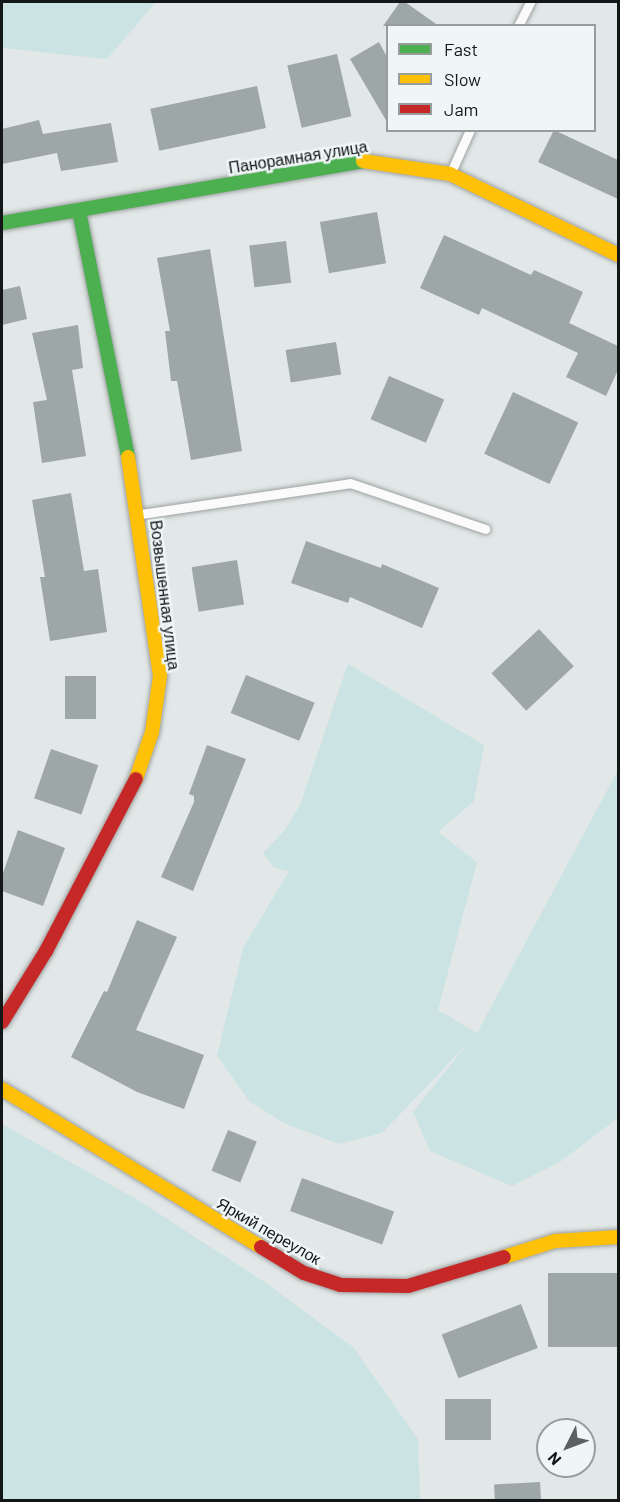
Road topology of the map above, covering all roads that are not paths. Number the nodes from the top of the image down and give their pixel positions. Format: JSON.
{"nodes":[{"id":1,"x":530,"y":2,"type":"edge"},
{"id":2,"x":520,"y":24,"type":"edge"},
{"id":3,"x":469,"y":132,"type":"edge"},
{"id":4,"x":450,"y":174,"type":"junction"},
{"id":5,"x":79,"y":212,"type":"junction"},
{"id":6,"x":2,"y":223,"type":"edge"},
{"id":7,"x":618,"y":255,"type":"edge"},
{"id":8,"x":139,"y":514,"type":"junction"},
{"id":9,"x":485,"y":529,"type":"dead end"},
{"id":10,"x":2,"y":1022,"type":"edge"},
{"id":11,"x":2,"y":1089,"type":"edge"},
{"id":12,"x":618,"y":1238,"type":"edge"}],
"edges":[{"from":1,"to":2,"type":"lane"},
{"from":3,"to":4,"type":"lane"},
{"from":4,"to":5,"type":"street","name":"Панорамная улица"},
{"from":4,"to":7,"type":"street","name":"Панорамная улица"},
{"from":5,"to":6,"type":"street","name":"Панорамная улица"},
{"from":5,"to":8,"type":"street","name":"Возвышенная улица"},
{"from":8,"to":9,"type":"lane"},
{"from":8,"to":10,"type":"street","name":"Возвышенная улица"},
{"from":11,"to":12,"type":"street","name":"Яркий переулок"}]}
